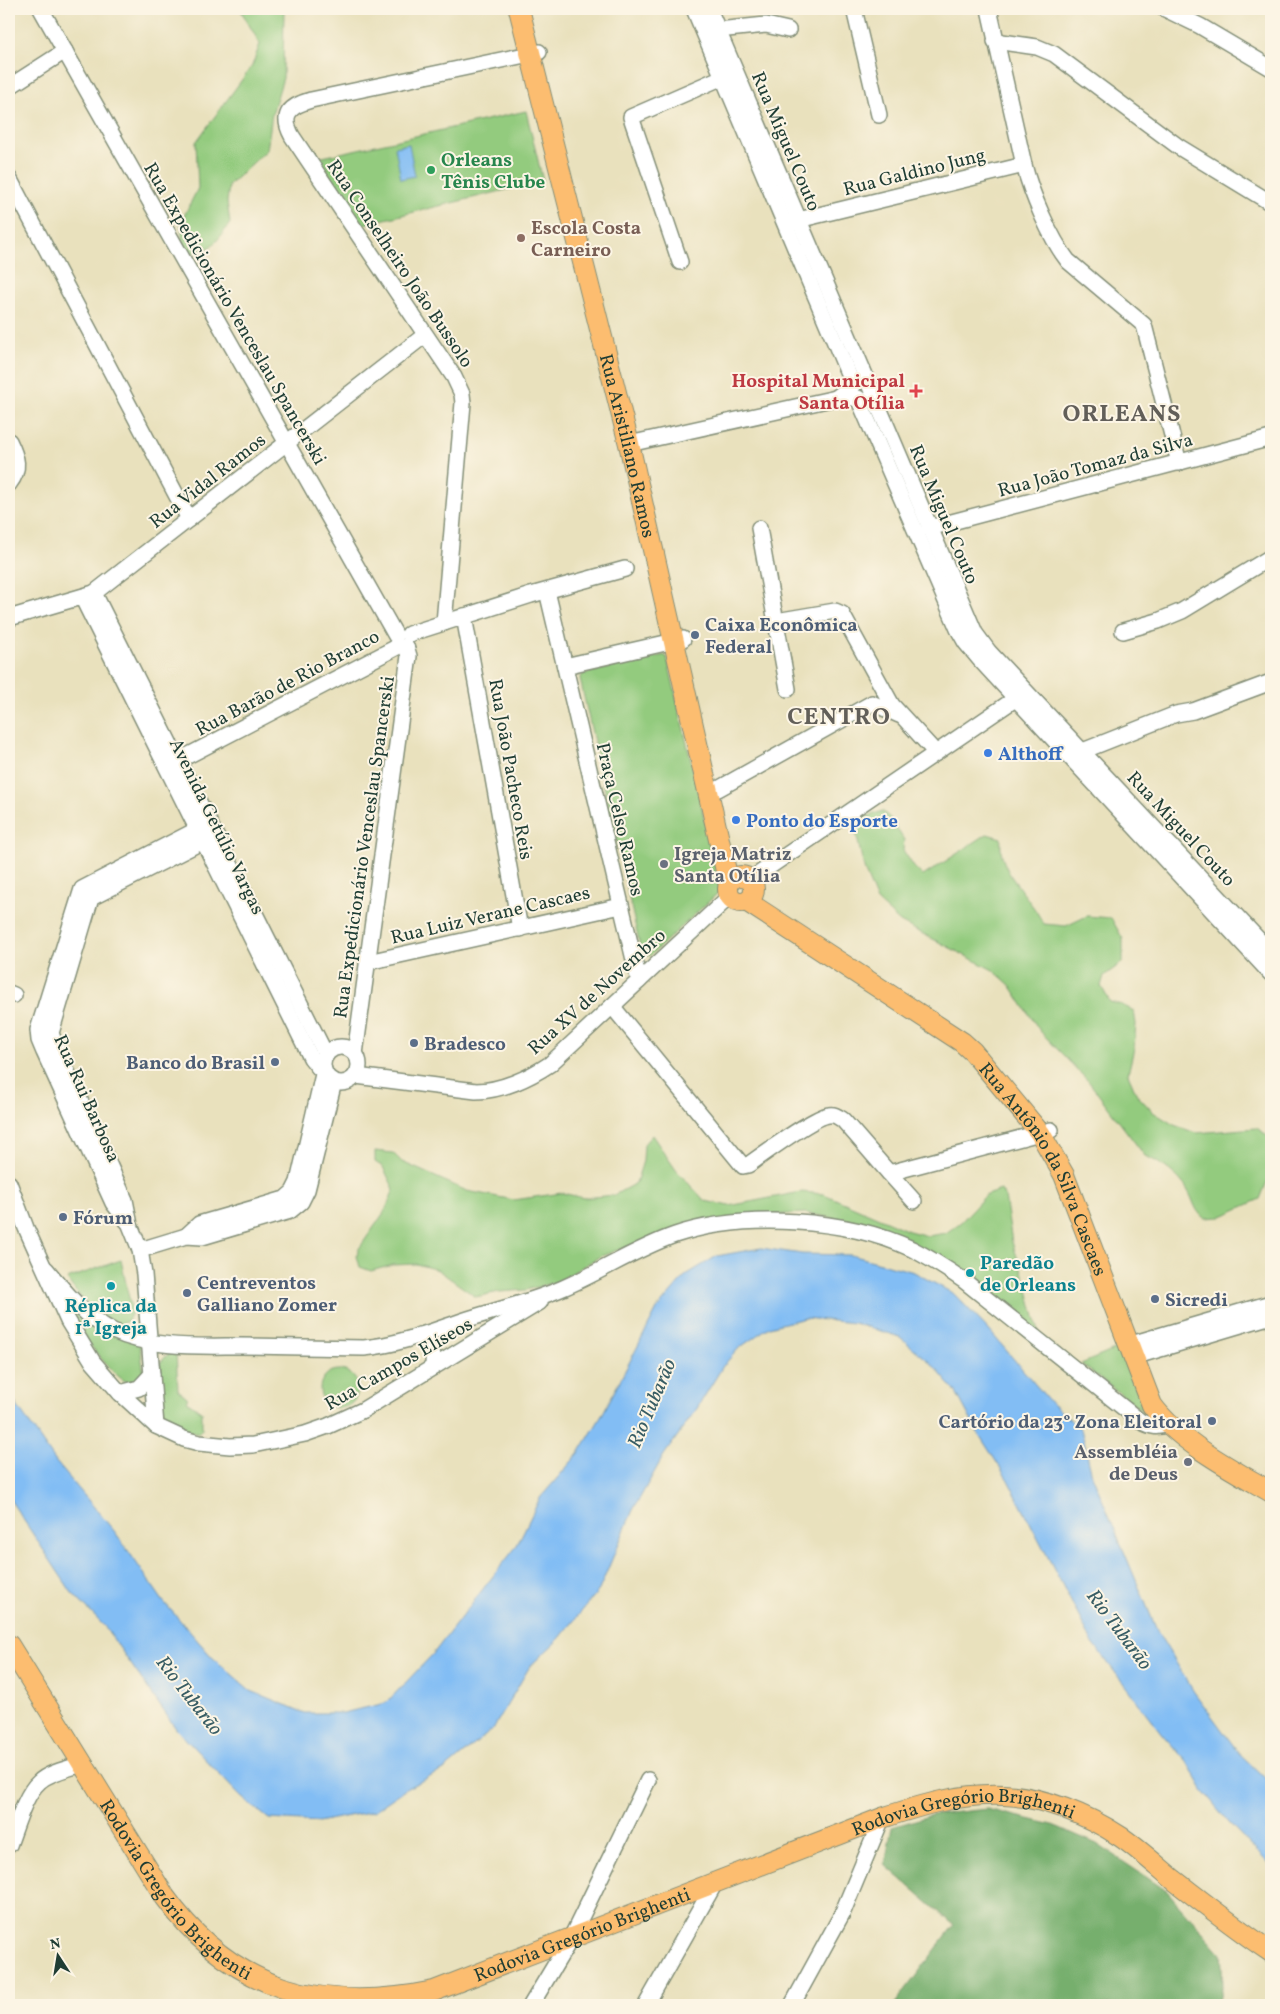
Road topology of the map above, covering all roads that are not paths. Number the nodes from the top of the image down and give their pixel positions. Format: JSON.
{"nodes":[{"id":1,"x":41,"y":9,"type":"edge"},
{"id":2,"x":519,"y":9,"type":"edge"},
{"id":3,"x":529,"y":9,"type":"edge"},
{"id":4,"x":694,"y":9,"type":"edge"},
{"id":5,"x":709,"y":9,"type":"edge"},
{"id":6,"x":854,"y":9,"type":"edge"},
{"id":7,"x":989,"y":9,"type":"edge"},
{"id":8,"x":1165,"y":9,"type":"edge"},
{"id":9,"x":718,"y":30,"type":"junction"},
{"id":10,"x":788,"y":30,"type":"dead end"},
{"id":11,"x":995,"y":41,"type":"junction"},
{"id":12,"x":65,"y":50,"type":"junction"},
{"id":13,"x":535,"y":52,"type":"junction"},
{"id":14,"x":1271,"y":68,"type":"edge"},
{"id":15,"x":729,"y":74,"type":"junction"},
{"id":16,"x":9,"y":87,"type":"edge"},
{"id":17,"x":879,"y":115,"type":"dead end"},
{"id":18,"x":1024,"y":165,"type":"junction"},
{"id":19,"x":9,"y":178,"type":"edge"},
{"id":20,"x":1271,"y":203,"type":"edge"},
{"id":21,"x":792,"y":222,"type":"junction"},
{"id":22,"x":680,"y":262,"type":"dead end"},
{"id":23,"x":831,"y":313,"type":"junction"},
{"id":24,"x":425,"y":335,"type":"junction"},
{"id":25,"x":869,"y":386,"type":"junction"},
{"id":26,"x":856,"y":391,"type":"junction"},
{"id":27,"x":1271,"y":438,"type":"edge"},
{"id":28,"x":9,"y":441,"type":"edge"},
{"id":29,"x":287,"y":443,"type":"junction"},
{"id":30,"x":634,"y":443,"type":"junction"},
{"id":31,"x":1179,"y":463,"type":"junction"},
{"id":32,"x":9,"y":484,"type":"edge"},
{"id":33,"x":189,"y":519,"type":"junction"},
{"id":34,"x":759,"y":528,"type":"dead end"},
{"id":35,"x":929,"y":528,"type":"junction"},
{"id":36,"x":1271,"y":556,"type":"edge"},
{"id":37,"x":625,"y":569,"type":"dead end"},
{"id":38,"x":547,"y":590,"type":"junction"},
{"id":39,"x":88,"y":595,"type":"junction"},
{"id":40,"x":464,"y":616,"type":"junction"},
{"id":41,"x":9,"y":618,"type":"edge"},
{"id":42,"x":776,"y":621,"type":"junction"},
{"id":43,"x":444,"y":623,"type":"junction"},
{"id":44,"x":963,"y":625,"type":"junction"},
{"id":45,"x":1123,"y":631,"type":"dead end"},
{"id":46,"x":679,"y":640,"type":"junction"},
{"id":47,"x":402,"y":641,"type":"junction"},
{"id":48,"x":565,"y":666,"type":"junction"},
{"id":49,"x":1271,"y":673,"type":"edge"},
{"id":50,"x":1271,"y":682,"type":"edge"},
{"id":51,"x":788,"y":689,"type":"dead end"},
{"id":52,"x":1020,"y":694,"type":"junction"},
{"id":53,"x":1176,"y":714,"type":"junction"},
{"id":54,"x":902,"y":717,"type":"junction"},
{"id":55,"x":936,"y":752,"type":"junction"},
{"id":56,"x":1075,"y":754,"type":"junction"},
{"id":57,"x":172,"y":764,"type":"junction"},
{"id":58,"x":718,"y":789,"type":"junction"},
{"id":59,"x":206,"y":832,"type":"junction"},
{"id":60,"x":741,"y":888,"type":"junction"},
{"id":61,"x":621,"y":906,"type":"junction"},
{"id":62,"x":520,"y":929,"type":"junction"},
{"id":63,"x":1271,"y":953,"type":"edge"},
{"id":64,"x":368,"y":962,"type":"junction"},
{"id":65,"x":1271,"y":974,"type":"edge"},
{"id":66,"x":639,"y":981,"type":"junction"},
{"id":67,"x":612,"y":1006,"type":"junction"},
{"id":68,"x":355,"y":1054,"type":"junction"},
{"id":69,"x":328,"y":1069,"type":"junction"},
{"id":70,"x":356,"y":1076,"type":"junction"},
{"id":71,"x":1046,"y":1131,"type":"junction"},
{"id":72,"x":889,"y":1173,"type":"junction"},
{"id":73,"x":9,"y":1183,"type":"edge"},
{"id":74,"x":914,"y":1201,"type":"dead end"},
{"id":75,"x":140,"y":1250,"type":"junction"},
{"id":76,"x":46,"y":1269,"type":"junction"},
{"id":77,"x":562,"y":1289,"type":"junction"},
{"id":78,"x":1271,"y":1303,"type":"edge"},
{"id":79,"x":1271,"y":1316,"type":"edge"},
{"id":80,"x":419,"y":1336,"type":"junction"},
{"id":81,"x":150,"y":1341,"type":"junction"},
{"id":82,"x":1136,"y":1349,"type":"junction"},
{"id":83,"x":433,"y":1366,"type":"junction"},
{"id":84,"x":152,"y":1374,"type":"junction"},
{"id":85,"x":120,"y":1393,"type":"junction"},
{"id":86,"x":1173,"y":1420,"type":"junction"},
{"id":87,"x":156,"y":1426,"type":"junction"},
{"id":88,"x":1267,"y":1482,"type":"edge"},
{"id":89,"x":9,"y":1645,"type":"edge"},
{"id":90,"x":82,"y":1764,"type":"junction"},
{"id":91,"x":648,"y":1780,"type":"dead end"},
{"id":92,"x":882,"y":1818,"type":"junction"},
{"id":93,"x":9,"y":1844,"type":"edge"},
{"id":94,"x":715,"y":1883,"type":"junction"},
{"id":95,"x":570,"y":1940,"type":"junction"},
{"id":96,"x":1271,"y":1952,"type":"edge"},
{"id":97,"x":531,"y":2005,"type":"edge"},
{"id":98,"x":646,"y":2005,"type":"edge"},
{"id":99,"x":792,"y":2005,"type":"edge"}],
"edges":[{"from":1,"to":12,"type":"street","name":"Rua Expedicionário Venceslau Spancerski"},
{"from":2,"to":13,"type":"main road","name":"Rua Aristiliano Ramos"},
{"from":3,"to":13,"type":"main road","name":"Rua Aristiliano Ramos"},
{"from":4,"to":15,"type":"street","name":"Rua Miguel Couto"},
{"from":5,"to":9,"type":"street","name":"Rua Miguel Couto"},
{"from":6,"to":17,"type":"street"},
{"from":7,"to":11,"type":"street"},
{"from":8,"to":14,"type":"street"},
{"from":9,"to":10,"type":"street"},
{"from":9,"to":15,"type":"street","name":"Rua Miguel Couto"},
{"from":11,"to":18,"type":"street"},
{"from":11,"to":20,"type":"street"},
{"from":12,"to":16,"type":"street"},
{"from":12,"to":29,"type":"street","name":"Rua Expedicionário Venceslau Spancerski"},
{"from":13,"to":24,"type":"street","name":"Rua Conselheiro João Bussolo"},
{"from":13,"to":30,"type":"main road","name":"Rua Aristiliano Ramos"},
{"from":15,"to":21,"type":"street","name":"Rua Miguel Couto"},
{"from":15,"to":22,"type":"street"},
{"from":18,"to":21,"type":"street","name":"Rua Galdino Jung"},
{"from":18,"to":31,"type":"street"},
{"from":19,"to":33,"type":"street"},
{"from":21,"to":23,"type":"street","name":"Rua Miguel Couto"},
{"from":23,"to":25,"type":"street","name":"Rua Miguel Couto"},
{"from":23,"to":26,"type":"street","name":"Rua Miguel Couto"},
{"from":24,"to":29,"type":"street","name":"Rua Vidal Ramos"},
{"from":24,"to":43,"type":"street","name":"Rua Conselheiro João Bussolo"},
{"from":25,"to":26,"type":"street"},
{"from":25,"to":35,"type":"street","name":"Rua Miguel Couto"},
{"from":26,"to":30,"type":"street"},
{"from":26,"to":44,"type":"street","name":"Rua Miguel Couto"},
{"from":27,"to":31,"type":"street","name":"Rua João Tomaz da Silva"},
{"from":28,"to":32,"type":"street"},
{"from":29,"to":33,"type":"street","name":"Rua Vidal Ramos"},
{"from":29,"to":47,"type":"street","name":"Rua Expedicionário Venceslau Spancerski"},
{"from":30,"to":46,"type":"main road","name":"Rua Aristiliano Ramos"},
{"from":31,"to":35,"type":"street","name":"Rua João Tomaz da Silva"},
{"from":33,"to":39,"type":"street","name":"Rua Vidal Ramos"},
{"from":34,"to":42,"type":"street"},
{"from":35,"to":44,"type":"street","name":"Rua Miguel Couto"},
{"from":36,"to":45,"type":"street"},
{"from":37,"to":38,"type":"street","name":"Rua Barão de Rio Branco"},
{"from":38,"to":40,"type":"street","name":"Rua Barão de Rio Branco"},
{"from":38,"to":48,"type":"street","name":"Praça Celso Ramos"},
{"from":39,"to":41,"type":"street"},
{"from":39,"to":57,"type":"street","name":"Avenida Getúlio Vargas"},
{"from":40,"to":43,"type":"street","name":"Rua Barão de Rio Branco"},
{"from":40,"to":62,"type":"street","name":"Rua João Pacheco Reis"},
{"from":42,"to":51,"type":"street"},
{"from":42,"to":54,"type":"street"},
{"from":43,"to":47,"type":"street","name":"Rua Barão de Rio Branco"},
{"from":44,"to":52,"type":"street","name":"Rua Miguel Couto"},
{"from":46,"to":48,"type":"street"},
{"from":46,"to":58,"type":"main road","name":"Rua Aristiliano Ramos"},
{"from":46,"to":60,"type":"main road","name":"Rua Aristiliano Ramos"},
{"from":47,"to":57,"type":"street","name":"Rua Barão de Rio Branco"},
{"from":47,"to":64,"type":"street","name":"Rua Expedicionário Venceslau Spancerski"},
{"from":48,"to":61,"type":"street","name":"Praça Celso Ramos"},
{"from":49,"to":53,"type":"street"},
{"from":50,"to":53,"type":"street"},
{"from":52,"to":55,"type":"street","name":"Rua XV de Novembro"},
{"from":52,"to":56,"type":"street","name":"Rua Miguel Couto"},
{"from":53,"to":56,"type":"street"},
{"from":54,"to":55,"type":"street"},
{"from":54,"to":58,"type":"street"},
{"from":55,"to":60,"type":"street","name":"Rua XV de Novembro"},
{"from":56,"to":63,"type":"street","name":"Rua Miguel Couto"},
{"from":56,"to":65,"type":"street","name":"Rua Miguel Couto"},
{"from":57,"to":59,"type":"street","name":"Avenida Getúlio Vargas"},
{"from":58,"to":60,"type":"main road","name":"Rua Aristiliano Ramos"},
{"from":59,"to":69,"type":"street","name":"Avenida Getúlio Vargas"},
{"from":59,"to":75,"type":"street","name":"Rua Rui Barbosa"},
{"from":60,"to":66,"type":"street","name":"Rua XV de Novembro"},
{"from":60,"to":71,"type":"main road","name":"Rua Antônio da Silva Cascaes"},
{"from":61,"to":62,"type":"street","name":"Rua Luiz Verane Cascaes"},
{"from":61,"to":66,"type":"street","name":"Praça Celso Ramos"},
{"from":62,"to":64,"type":"street","name":"Rua Luiz Verane Cascaes"},
{"from":64,"to":68,"type":"street","name":"Rua Expedicionário Venceslau Spancerski"},
{"from":66,"to":67,"type":"street","name":"Rua XV de Novembro"},
{"from":67,"to":70,"type":"street","name":"Rua XV de Novembro"},
{"from":67,"to":72,"type":"street"},
{"from":68,"to":69,"type":"street"},
{"from":68,"to":70,"type":"street"},
{"from":69,"to":70,"type":"street"},
{"from":69,"to":75,"type":"street"},
{"from":71,"to":72,"type":"street"},
{"from":71,"to":82,"type":"main road","name":"Rua Antônio da Silva Cascaes"},
{"from":72,"to":74,"type":"street"},
{"from":73,"to":76,"type":"street"},
{"from":75,"to":81,"type":"street","name":"Rua Rui Barbosa"},
{"from":76,"to":81,"type":"street"},
{"from":76,"to":85,"type":"street"},
{"from":77,"to":80,"type":"street"},
{"from":77,"to":83,"type":"street","name":"Rua Campos Elíseos"},
{"from":77,"to":86,"type":"street"},
{"from":78,"to":82,"type":"street"},
{"from":79,"to":82,"type":"street"},
{"from":80,"to":81,"type":"street"},
{"from":80,"to":83,"type":"street"},
{"from":81,"to":84,"type":"street","name":"Rua Rui Barbosa"},
{"from":82,"to":86,"type":"main road","name":"Rua Antônio da Silva Cascaes"},
{"from":83,"to":87,"type":"street","name":"Rua Campos Elíseos"},
{"from":84,"to":85,"type":"street"},
{"from":84,"to":87,"type":"street","name":"Rua Rui Barbosa"},
{"from":85,"to":87,"type":"street"},
{"from":86,"to":88,"type":"main road","name":"Rua Antônio da Silva Cascaes"},
{"from":89,"to":90,"type":"main road","name":"Rodovia Gregório Brighenti"},
{"from":90,"to":93,"type":"street"},
{"from":90,"to":95,"type":"main road","name":"Rodovia Gregório Brighenti"},
{"from":91,"to":95,"type":"street"},
{"from":92,"to":94,"type":"main road","name":"Rodovia Gregório Brighenti"},
{"from":92,"to":96,"type":"main road","name":"Rodovia Gregório Brighenti"},
{"from":92,"to":99,"type":"street"},
{"from":94,"to":95,"type":"main road","name":"Rodovia Gregório Brighenti"},
{"from":94,"to":98,"type":"street"},
{"from":95,"to":97,"type":"street"}]}
